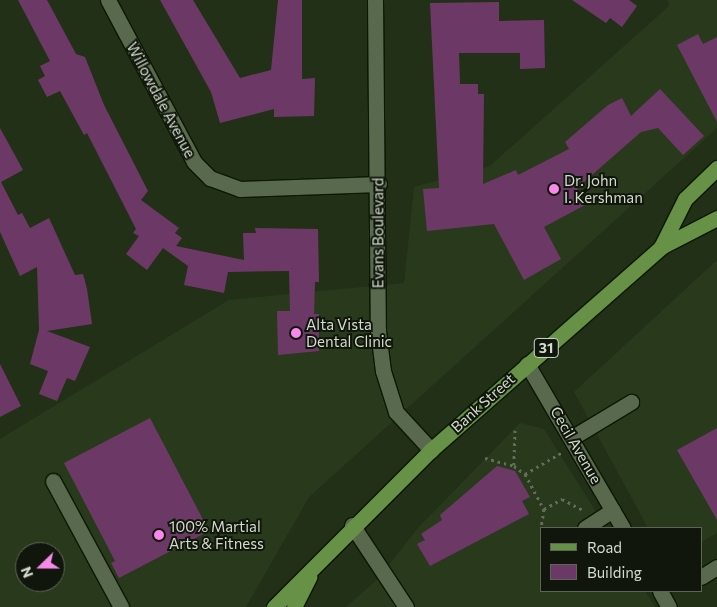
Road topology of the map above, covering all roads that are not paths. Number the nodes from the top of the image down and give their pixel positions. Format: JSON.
{"nodes":[{"id":1,"x":108,"y":0,"type":"edge"},
{"id":2,"x":375,"y":0,"type":"edge"},
{"id":3,"x":717,"y":168,"type":"edge"},
{"id":4,"x":379,"y":184,"type":"junction"},
{"id":5,"x":717,"y":218,"type":"edge"},
{"id":6,"x":661,"y":246,"type":"junction"},
{"id":7,"x":527,"y":364,"type":"junction"},
{"id":8,"x":631,"y":402,"type":"dead end"},
{"id":9,"x":573,"y":437,"type":"junction"},
{"id":10,"x":431,"y":450,"type":"junction"},
{"id":11,"x":53,"y":481,"type":"dead end"},
{"id":12,"x":613,"y":510,"type":"junction"},
{"id":13,"x":352,"y":524,"type":"junction"},
{"id":14,"x":587,"y":527,"type":"edge"},
{"id":15,"x":622,"y":527,"type":"edge"},
{"id":16,"x":313,"y":567,"type":"junction"},
{"id":17,"x":717,"y":567,"type":"edge"},
{"id":18,"x":702,"y":575,"type":"edge"},
{"id":19,"x":121,"y":607,"type":"edge"},
{"id":20,"x":274,"y":607,"type":"edge"},
{"id":21,"x":294,"y":607,"type":"edge"},
{"id":22,"x":406,"y":607,"type":"edge"}],
"edges":[{"from":1,"to":4,"type":"street","name":"Willowdale Avenue"},
{"from":2,"to":4,"type":"street","name":"Evans Boulevard"},
{"from":3,"to":6,"type":"main road","name":"Bank Street","number":"31"},
{"from":4,"to":10,"type":"street","name":"Evans Boulevard"},
{"from":5,"to":6,"type":"main road","name":"Bank Street","number":"31"},
{"from":6,"to":7,"type":"main road","name":"Bank Street","number":"31"},
{"from":7,"to":9,"type":"street","name":"Cecil Avenue"},
{"from":7,"to":10,"type":"main road","name":"Bank Street","number":"31"},
{"from":8,"to":9,"type":"street"},
{"from":9,"to":12,"type":"street","name":"Cecil Avenue"},
{"from":10,"to":13,"type":"main road","name":"Bank Street","number":"31"},
{"from":11,"to":19,"type":"street"},
{"from":12,"to":14,"type":"street"},
{"from":12,"to":15,"type":"street","name":"Cecil Avenue"},
{"from":13,"to":16,"type":"main road","name":"Bank Street","number":"31"},
{"from":13,"to":22,"type":"street"},
{"from":16,"to":20,"type":"main road","name":"Bank Street","number":"31"},
{"from":16,"to":21,"type":"main road","name":"Bank Street","number":"31"},
{"from":17,"to":18,"type":"street"}]}
